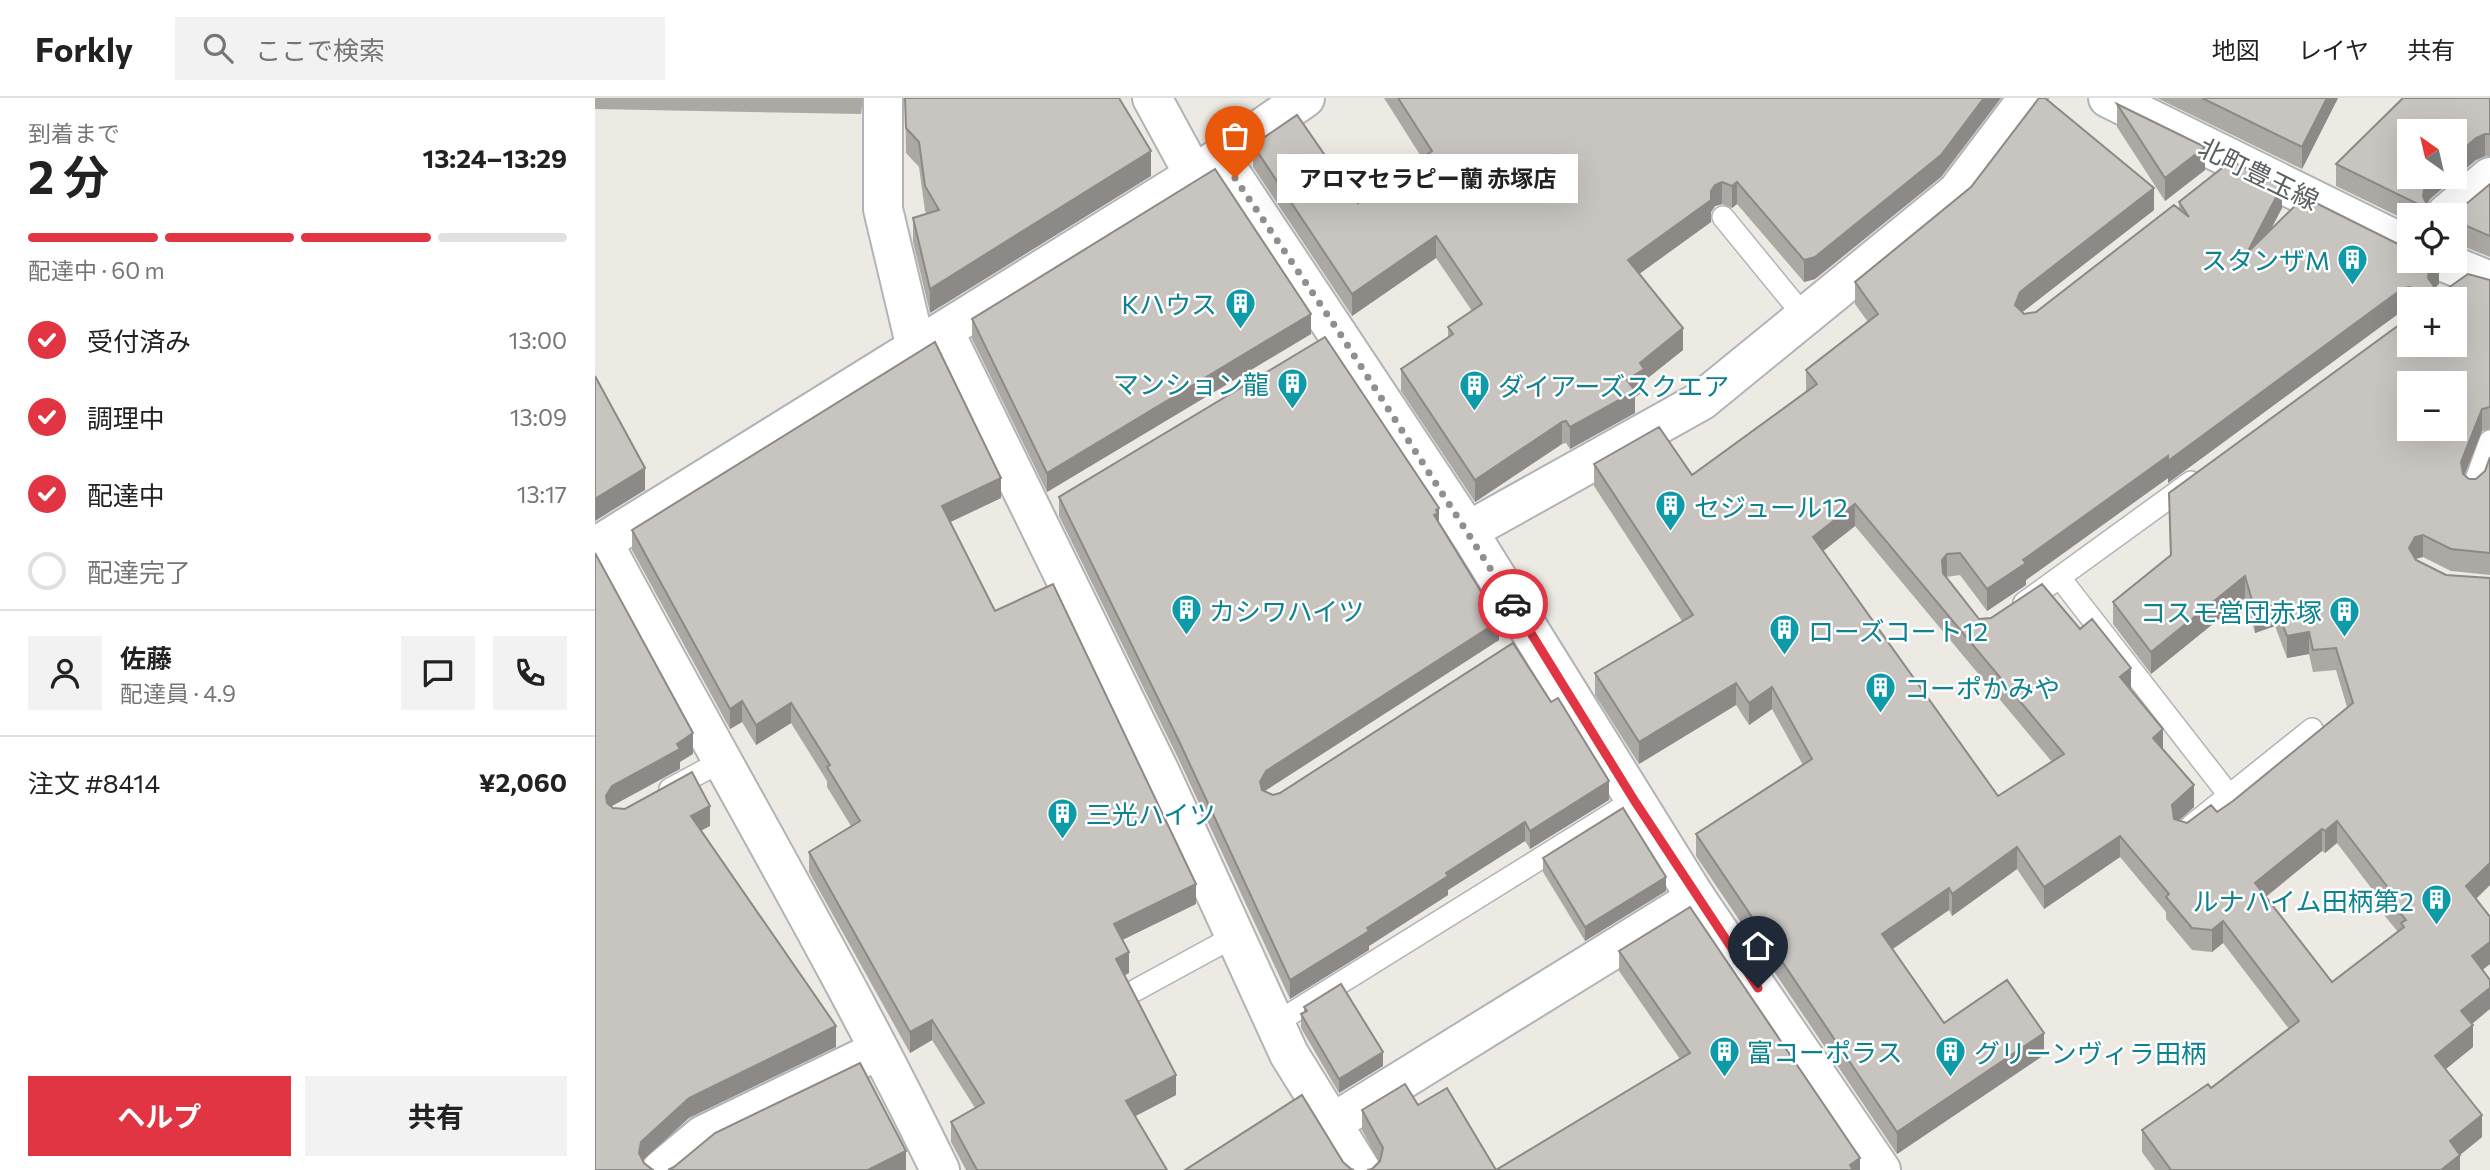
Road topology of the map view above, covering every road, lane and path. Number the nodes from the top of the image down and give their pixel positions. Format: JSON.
{"nodes":[{"id":1,"x":883,"y":98,"type":"edge"},
{"id":2,"x":1152,"y":98,"type":"edge"},
{"id":3,"x":1305,"y":98,"type":"edge"},
{"id":4,"x":2028,"y":98,"type":"edge"},
{"id":5,"x":2108,"y":98,"type":"edge"},
{"id":6,"x":1207,"y":166,"type":"junction"},
{"id":7,"x":2490,"y":177,"type":"edge"},
{"id":8,"x":2459,"y":203,"type":"edge"},
{"id":9,"x":1723,"y":217,"type":"edge"},
{"id":10,"x":2397,"y":244,"type":"edge"},
{"id":11,"x":1804,"y":316,"type":"junction"},
{"id":12,"x":930,"y":339,"type":"junction"},
{"id":13,"x":2490,"y":441,"type":"edge"},
{"id":14,"x":2206,"y":471,"type":"edge"},
{"id":15,"x":2473,"y":488,"type":"edge"},
{"id":16,"x":1468,"y":531,"type":"junction"},
{"id":17,"x":599,"y":544,"type":"edge"},
{"id":18,"x":2060,"y":578,"type":"junction"},
{"id":19,"x":2005,"y":615,"type":"edge"},
{"id":20,"x":2312,"y":729,"type":"dead end"},
{"id":21,"x":720,"y":762,"type":"junction"},
{"id":22,"x":2229,"y":795,"type":"junction"},
{"id":23,"x":653,"y":799,"type":"edge"},
{"id":24,"x":1634,"y":800,"type":"junction"},
{"id":25,"x":2184,"y":832,"type":"edge"},
{"id":26,"x":1696,"y":898,"type":"junction"},
{"id":27,"x":1235,"y":936,"type":"junction"},
{"id":28,"x":1136,"y":990,"type":"dead end"},
{"id":29,"x":1276,"y":1023,"type":"junction"},
{"id":30,"x":879,"y":1050,"type":"junction"},
{"id":31,"x":1331,"y":1124,"type":"junction"},
{"id":32,"x":661,"y":1170,"type":"edge"},
{"id":33,"x":940,"y":1170,"type":"edge"},
{"id":34,"x":1361,"y":1170,"type":"edge"},
{"id":35,"x":1879,"y":1170,"type":"edge"}],
"edges":[{"from":1,"to":12,"type":"street"},
{"from":2,"to":6,"type":"street"},
{"from":3,"to":6,"type":"street"},
{"from":4,"to":11,"type":"street"},
{"from":5,"to":10,"type":"street","name":"北町豊玉線"},
{"from":6,"to":12,"type":"street"},
{"from":6,"to":16,"type":"street"},
{"from":7,"to":8,"type":"street"},
{"from":9,"to":11,"type":"lane"},
{"from":11,"to":16,"type":"street"},
{"from":12,"to":17,"type":"street"},
{"from":12,"to":27,"type":"street"},
{"from":13,"to":15,"type":"lane"},
{"from":14,"to":18,"type":"lane"},
{"from":16,"to":24,"type":"street"},
{"from":17,"to":21,"type":"street"},
{"from":18,"to":19,"type":"lane"},
{"from":18,"to":22,"type":"lane"},
{"from":20,"to":22,"type":"lane"},
{"from":21,"to":23,"type":"lane"},
{"from":21,"to":30,"type":"street"},
{"from":22,"to":25,"type":"lane"},
{"from":24,"to":26,"type":"street"},
{"from":24,"to":29,"type":"lane"},
{"from":26,"to":31,"type":"street"},
{"from":26,"to":35,"type":"street"},
{"from":27,"to":28,"type":"lane"},
{"from":27,"to":29,"type":"street"},
{"from":29,"to":31,"type":"street"},
{"from":30,"to":32,"type":"street"},
{"from":30,"to":33,"type":"street"},
{"from":31,"to":34,"type":"street"}]}
